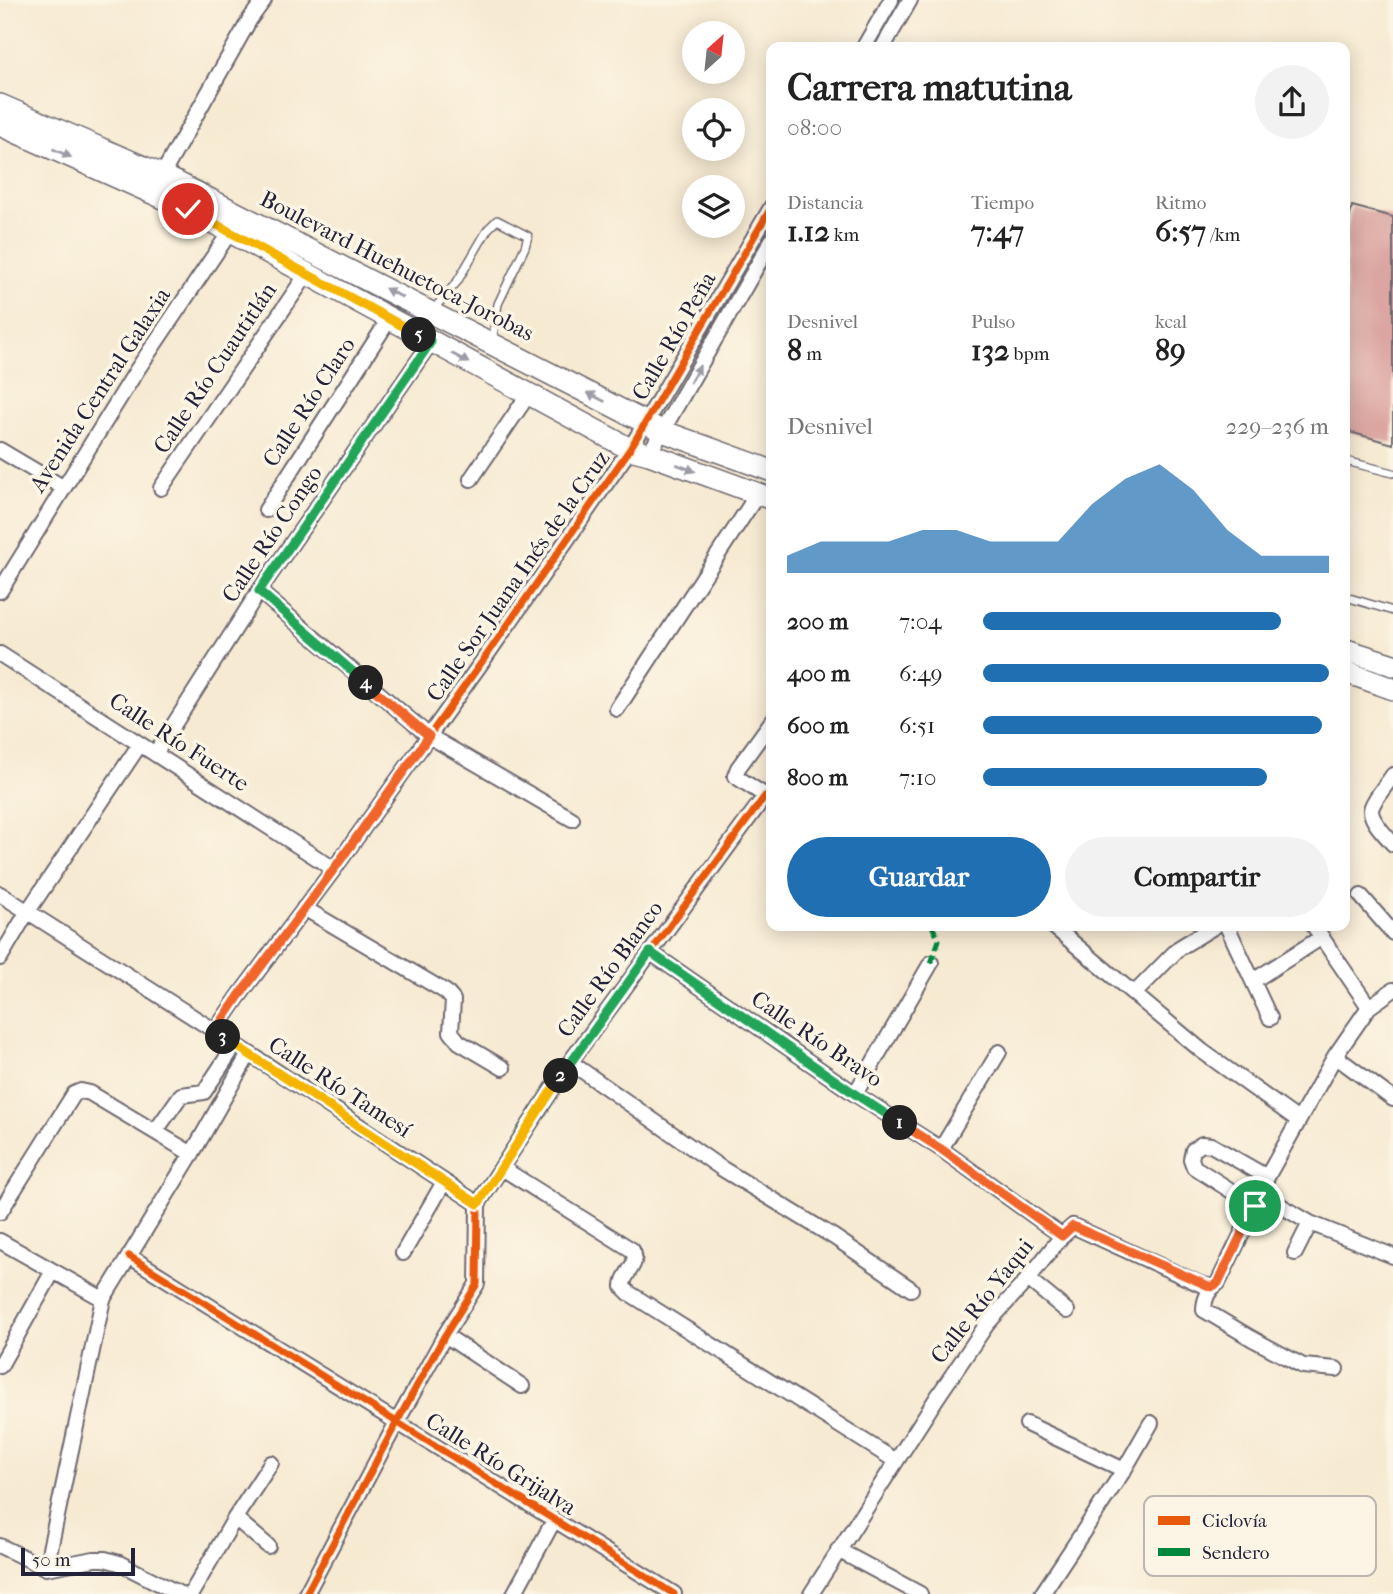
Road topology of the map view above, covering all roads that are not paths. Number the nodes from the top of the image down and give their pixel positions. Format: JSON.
{"nodes":[{"id":1,"x":264,"y":0,"type":"edge"},
{"id":2,"x":891,"y":0,"type":"edge"},
{"id":3,"x":910,"y":0,"type":"edge"},
{"id":4,"x":866,"y":42,"type":"edge"},
{"id":5,"x":886,"y":42,"type":"edge"},
{"id":6,"x":0,"y":105,"type":"edge"},
{"id":7,"x":0,"y":125,"type":"edge"},
{"id":8,"x":162,"y":175,"type":"junction"},
{"id":9,"x":766,"y":217,"type":"edge"},
{"id":10,"x":235,"y":224,"type":"junction"},
{"id":11,"x":766,"y":250,"type":"edge"},
{"id":12,"x":307,"y":274,"type":"junction"},
{"id":13,"x":431,"y":312,"type":"junction"},
{"id":14,"x":390,"y":318,"type":"junction"},
{"id":15,"x":431,"y":342,"type":"junction"},
{"id":16,"x":492,"y":343,"type":"junction"},
{"id":17,"x":528,"y":395,"type":"junction"},
{"id":18,"x":654,"y":427,"type":"junction"},
{"id":19,"x":0,"y":450,"type":"edge"},
{"id":20,"x":639,"y":452,"type":"junction"},
{"id":21,"x":1350,"y":462,"type":"edge"},
{"id":22,"x":766,"y":469,"type":"edge"},
{"id":23,"x":1393,"y":473,"type":"edge"},
{"id":24,"x":471,"y":479,"type":"dead end"},
{"id":25,"x":64,"y":488,"type":"junction"},
{"id":26,"x":161,"y":488,"type":"dead end"},
{"id":27,"x":764,"y":497,"type":"edge"},
{"id":28,"x":266,"y":510,"type":"dead end"},
{"id":29,"x":0,"y":561,"type":"edge"},
{"id":30,"x":14,"y":570,"type":"junction"},
{"id":31,"x":0,"y":591,"type":"edge"},
{"id":32,"x":259,"y":591,"type":"junction"},
{"id":33,"x":1350,"y":598,"type":"edge"},
{"id":34,"x":1393,"y":611,"type":"edge"},
{"id":35,"x":1350,"y":651,"type":"edge"},
{"id":36,"x":0,"y":654,"type":"edge"},
{"id":37,"x":1393,"y":665,"type":"edge"},
{"id":38,"x":1350,"y":673,"type":"edge"},
{"id":39,"x":1393,"y":689,"type":"edge"},
{"id":40,"x":617,"y":709,"type":"dead end"},
{"id":41,"x":766,"y":729,"type":"edge"},
{"id":42,"x":429,"y":736,"type":"junction"},
{"id":43,"x":140,"y":744,"type":"junction"},
{"id":44,"x":155,"y":754,"type":"junction"},
{"id":45,"x":1393,"y":775,"type":"edge"},
{"id":46,"x":766,"y":794,"type":"edge"},
{"id":47,"x":766,"y":800,"type":"edge"},
{"id":48,"x":572,"y":819,"type":"dead end"},
{"id":49,"x":1393,"y":844,"type":"edge"},
{"id":50,"x":334,"y":869,"type":"junction"},
{"id":51,"x":0,"y":894,"type":"edge"},
{"id":52,"x":1361,"y":895,"type":"dead end"},
{"id":53,"x":304,"y":908,"type":"junction"},
{"id":54,"x":28,"y":911,"type":"junction"},
{"id":55,"x":1059,"y":931,"type":"edge"},
{"id":56,"x":1206,"y":931,"type":"edge"},
{"id":57,"x":1229,"y":931,"type":"edge"},
{"id":58,"x":1318,"y":931,"type":"edge"},
{"id":59,"x":1393,"y":933,"type":"edge"},
{"id":60,"x":650,"y":952,"type":"junction"},
{"id":61,"x":0,"y":958,"type":"edge"},
{"id":62,"x":931,"y":963,"type":"dead end"},
{"id":63,"x":1253,"y":981,"type":"junction"},
{"id":64,"x":1393,"y":990,"type":"edge"},
{"id":65,"x":1134,"y":994,"type":"junction"},
{"id":66,"x":1369,"y":1007,"type":"junction"},
{"id":67,"x":1270,"y":1018,"type":"dead end"},
{"id":68,"x":215,"y":1031,"type":"junction"},
{"id":69,"x":235,"y":1045,"type":"junction"},
{"id":70,"x":999,"y":1052,"type":"dead end"},
{"id":71,"x":249,"y":1054,"type":"junction"},
{"id":72,"x":1335,"y":1056,"type":"junction"},
{"id":73,"x":570,"y":1062,"type":"junction"},
{"id":74,"x":503,"y":1068,"type":"dead end"},
{"id":75,"x":855,"y":1094,"type":"junction"},
{"id":76,"x":1393,"y":1099,"type":"edge"},
{"id":77,"x":1298,"y":1120,"type":"junction"},
{"id":78,"x":155,"y":1132,"type":"junction"},
{"id":79,"x":941,"y":1149,"type":"junction"},
{"id":80,"x":192,"y":1154,"type":"junction"},
{"id":81,"x":502,"y":1168,"type":"junction"},
{"id":82,"x":1267,"y":1177,"type":"junction"},
{"id":83,"x":444,"y":1182,"type":"junction"},
{"id":84,"x":1258,"y":1200,"type":"junction"},
{"id":85,"x":478,"y":1204,"type":"junction"},
{"id":86,"x":0,"y":1212,"type":"edge"},
{"id":87,"x":1310,"y":1223,"type":"junction"},
{"id":88,"x":1062,"y":1236,"type":"junction"},
{"id":89,"x":0,"y":1241,"type":"edge"},
{"id":90,"x":403,"y":1253,"type":"dead end"},
{"id":91,"x":1295,"y":1253,"type":"dead end"},
{"id":92,"x":129,"y":1256,"type":"junction"},
{"id":93,"x":1393,"y":1256,"type":"edge"},
{"id":94,"x":52,"y":1271,"type":"junction"},
{"id":95,"x":1028,"y":1279,"type":"junction"},
{"id":96,"x":1211,"y":1287,"type":"junction"},
{"id":97,"x":911,"y":1289,"type":"dead end"},
{"id":98,"x":103,"y":1300,"type":"junction"},
{"id":99,"x":1067,"y":1311,"type":"dead end"},
{"id":100,"x":445,"y":1335,"type":"junction"},
{"id":101,"x":0,"y":1366,"type":"edge"},
{"id":102,"x":1336,"y":1369,"type":"dead end"},
{"id":103,"x":523,"y":1386,"type":"dead end"},
{"id":104,"x":397,"y":1422,"type":"junction"},
{"id":105,"x":1151,"y":1423,"type":"dead end"},
{"id":106,"x":1027,"y":1424,"type":"dead end"},
{"id":107,"x":896,"y":1461,"type":"junction"},
{"id":108,"x":271,"y":1463,"type":"dead end"},
{"id":109,"x":1124,"y":1470,"type":"junction"},
{"id":110,"x":234,"y":1518,"type":"junction"},
{"id":111,"x":554,"y":1520,"type":"junction"},
{"id":112,"x":0,"y":1546,"type":"edge"},
{"id":113,"x":268,"y":1546,"type":"dead end"},
{"id":114,"x":838,"y":1550,"type":"junction"},
{"id":115,"x":46,"y":1568,"type":"junction"},
{"id":116,"x":180,"y":1594,"type":"edge"},
{"id":117,"x":191,"y":1594,"type":"edge"},
{"id":118,"x":306,"y":1594,"type":"edge"},
{"id":119,"x":514,"y":1594,"type":"edge"},
{"id":120,"x":674,"y":1594,"type":"edge"},
{"id":121,"x":811,"y":1594,"type":"edge"},
{"id":122,"x":920,"y":1594,"type":"edge"},
{"id":123,"x":1042,"y":1594,"type":"edge"}],
"edges":[{"from":1,"to":8,"type":"street"},
{"from":2,"to":4,"type":"street"},
{"from":3,"to":5,"type":"street"},
{"from":6,"to":8,"type":"main road","name":"Boulevard Huehuetoca-Jorobas"},
{"from":7,"to":10,"type":"main road","name":"Boulevard Huehuetoca-Jorobas","one_way":true},
{"from":8,"to":10,"type":"main road","name":"Boulevard Huehuetoca-Jorobas"},
{"from":9,"to":18,"type":"street","name":"Calle Río Peña"},
{"from":10,"to":12,"type":"main road","name":"Boulevard Huehuetoca-Jorobas"},
{"from":13,"to":10,"type":"main road","name":"Boulevard Huehuetoca-Jorobas","one_way":true},
{"from":10,"to":25,"type":"street","name":"Avenida Central Galaxia"},
{"from":18,"to":11,"type":"street","name":"Calle Río Peña","one_way":true},
{"from":12,"to":14,"type":"main road","name":"Boulevard Huehuetoca-Jorobas"},
{"from":12,"to":26,"type":"street","name":"Calle Río Cuautitlán"},
{"from":13,"to":16,"type":"main road","name":"Boulevard Huehuetoca-Jorobas"},
{"from":13,"to":16,"type":"lane"},
{"from":14,"to":15,"type":"main road","name":"Boulevard Huehuetoca-Jorobas"},
{"from":14,"to":28,"type":"street","name":"Calle Río Claro"},
{"from":15,"to":17,"type":"main road","name":"Boulevard Huehuetoca-Jorobas","one_way":true},
{"from":15,"to":32,"type":"street","name":"Calle Río Congo"},
{"from":18,"to":16,"type":"main road","name":"Boulevard Huehuetoca-Jorobas","one_way":true},
{"from":17,"to":20,"type":"main road","name":"Boulevard Huehuetoca-Jorobas"},
{"from":17,"to":24,"type":"street"},
{"from":18,"to":20,"type":"street","name":"Calle Río Peña"},
{"from":18,"to":22,"type":"main road","name":"Boulevard Huehuetoca-Jorobas"},
{"from":19,"to":25,"type":"street"},
{"from":20,"to":27,"type":"main road","name":"Boulevard Huehuetoca-Jorobas","one_way":true},
{"from":20,"to":42,"type":"street","name":"Calle Sor Juana Inés de la Cruz"},
{"from":21,"to":23,"type":"lane"},
{"from":25,"to":30,"type":"street","name":"Avenida Central Galaxia"},
{"from":27,"to":40,"type":"street"},
{"from":29,"to":30,"type":"street"},
{"from":30,"to":31,"type":"street","name":"Avenida Central Galaxia"},
{"from":32,"to":42,"type":"street"},
{"from":32,"to":44,"type":"street","name":"Calle Río Congo"},
{"from":33,"to":34,"type":"lane"},
{"from":35,"to":37,"type":"main road"},
{"from":36,"to":43,"type":"street","name":"Calle Río Fuerte"},
{"from":38,"to":39,"type":"main road"},
{"from":41,"to":46,"type":"street"},
{"from":42,"to":48,"type":"street"},
{"from":42,"to":50,"type":"street","name":"Calle Sor Juana Inés de la Cruz"},
{"from":43,"to":44,"type":"street","name":"Calle Río Fuerte"},
{"from":43,"to":54,"type":"street"},
{"from":44,"to":50,"type":"street","name":"Calle Río Fuerte"},
{"from":45,"to":49,"type":"street"},
{"from":47,"to":60,"type":"street","name":"Calle Río Blanco"},
{"from":50,"to":53,"type":"street","name":"Calle Sor Juana Inés de la Cruz"},
{"from":51,"to":54,"type":"street","name":"Calle Río Tamesí"},
{"from":52,"to":59,"type":"street"},
{"from":53,"to":68,"type":"street","name":"Calle Sor Juana Inés de la Cruz"},
{"from":53,"to":74,"type":"street"},
{"from":54,"to":61,"type":"street"},
{"from":54,"to":68,"type":"street","name":"Calle Río Tamesí"},
{"from":55,"to":65,"type":"street"},
{"from":56,"to":65,"type":"street"},
{"from":57,"to":63,"type":"street"},
{"from":58,"to":63,"type":"street"},
{"from":58,"to":66,"type":"street"},
{"from":60,"to":73,"type":"street","name":"Calle Río Blanco"},
{"from":60,"to":75,"type":"street","name":"Calle Río Bravo"},
{"from":62,"to":75,"type":"street"},
{"from":63,"to":67,"type":"street"},
{"from":64,"to":66,"type":"street"},
{"from":65,"to":77,"type":"street"},
{"from":66,"to":72,"type":"street"},
{"from":68,"to":69,"type":"street","name":"Calle Río Tamesí"},
{"from":69,"to":71,"type":"street","name":"Calle Río Tamesí"},
{"from":69,"to":78,"type":"street"},
{"from":70,"to":79,"type":"street"},
{"from":71,"to":80,"type":"street"},
{"from":71,"to":83,"type":"street","name":"Calle Río Tamesí"},
{"from":72,"to":76,"type":"street"},
{"from":72,"to":77,"type":"street"},
{"from":73,"to":81,"type":"street","name":"Calle Río Blanco"},
{"from":73,"to":97,"type":"street"},
{"from":75,"to":79,"type":"street","name":"Calle Río Bravo"},
{"from":77,"to":82,"type":"street"},
{"from":78,"to":80,"type":"street"},
{"from":78,"to":86,"type":"street"},
{"from":79,"to":88,"type":"street","name":"Calle Río Bravo"},
{"from":80,"to":92,"type":"street"},
{"from":81,"to":85,"type":"street","name":"Calle Río Blanco"},
{"from":81,"to":107,"type":"street"},
{"from":82,"to":84,"type":"street"},
{"from":82,"to":84,"type":"street"},
{"from":83,"to":85,"type":"street","name":"Calle Río Tamesí"},
{"from":83,"to":90,"type":"street"},
{"from":84,"to":87,"type":"street"},
{"from":84,"to":96,"type":"street"},
{"from":85,"to":100,"type":"street"},
{"from":87,"to":91,"type":"street"},
{"from":87,"to":93,"type":"street"},
{"from":88,"to":95,"type":"street","name":"Calle Río Yaqui"},
{"from":88,"to":96,"type":"street","name":"Calle Río Yaqui"},
{"from":89,"to":94,"type":"street"},
{"from":92,"to":98,"type":"street"},
{"from":92,"to":104,"type":"street","name":"Calle Río Grijalva"},
{"from":94,"to":98,"type":"street"},
{"from":94,"to":101,"type":"street"},
{"from":95,"to":99,"type":"street"},
{"from":95,"to":107,"type":"street","name":"Calle Río Yaqui"},
{"from":96,"to":102,"type":"street"},
{"from":98,"to":115,"type":"street"},
{"from":100,"to":103,"type":"street"},
{"from":100,"to":104,"type":"street"},
{"from":104,"to":111,"type":"street","name":"Calle Río Grijalva"},
{"from":104,"to":118,"type":"street"},
{"from":105,"to":109,"type":"street"},
{"from":106,"to":109,"type":"street"},
{"from":107,"to":114,"type":"street","name":"Calle Río Yaqui"},
{"from":108,"to":110,"type":"street"},
{"from":109,"to":123,"type":"street"},
{"from":110,"to":113,"type":"street"},
{"from":110,"to":117,"type":"street"},
{"from":111,"to":119,"type":"street"},
{"from":111,"to":120,"type":"street","name":"Calle Río Grijalva"},
{"from":112,"to":115,"type":"street"},
{"from":114,"to":121,"type":"street","name":"Calle Río Yaqui"},
{"from":114,"to":122,"type":"street"},
{"from":115,"to":116,"type":"street"}]}
